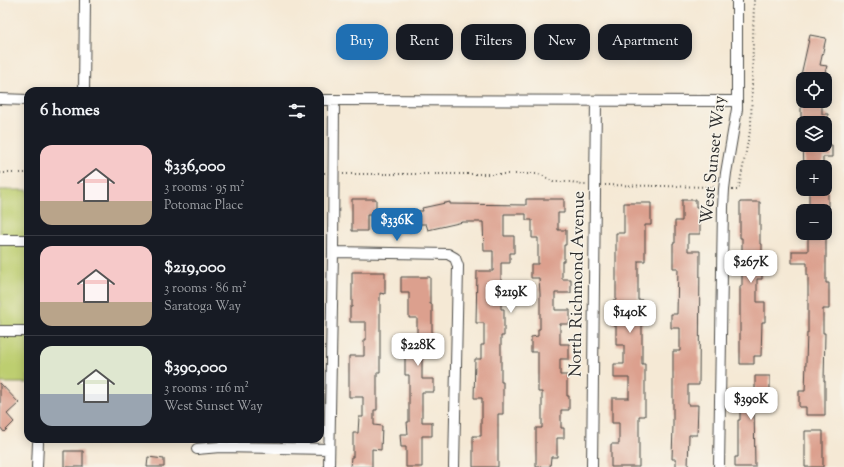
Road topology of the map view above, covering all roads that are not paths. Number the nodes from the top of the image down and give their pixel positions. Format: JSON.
{"nodes":[{"id":1,"x":85,"y":0,"type":"edge"},
{"id":2,"x":737,"y":0,"type":"edge"},
{"id":3,"x":84,"y":87,"type":"edge"},
{"id":4,"x":0,"y":100,"type":"edge"},
{"id":5,"x":24,"y":100,"type":"edge"},
{"id":6,"x":324,"y":100,"type":"edge"},
{"id":7,"x":334,"y":100,"type":"junction"},
{"id":8,"x":596,"y":101,"type":"junction"},
{"id":9,"x":737,"y":101,"type":"junction"},
{"id":10,"x":0,"y":240,"type":"edge"},
{"id":11,"x":24,"y":240,"type":"edge"},
{"id":12,"x":333,"y":252,"type":"junction"},
{"id":13,"x":0,"y":331,"type":"edge"},
{"id":14,"x":24,"y":331,"type":"edge"},
{"id":15,"x":38,"y":443,"type":"dead end"},
{"id":16,"x":197,"y":449,"type":"dead end"},
{"id":17,"x":329,"y":449,"type":"junction"},
{"id":18,"x":37,"y":467,"type":"edge"},
{"id":19,"x":329,"y":467,"type":"edge"},
{"id":20,"x":454,"y":467,"type":"edge"},
{"id":21,"x":592,"y":467,"type":"edge"},
{"id":22,"x":719,"y":467,"type":"edge"}],
"edges":[{"from":1,"to":3,"type":"street"},
{"from":2,"to":9,"type":"street","name":"West Sunset Way"},
{"from":4,"to":5,"type":"street"},
{"from":6,"to":7,"type":"street"},
{"from":7,"to":8,"type":"street"},
{"from":7,"to":12,"type":"street"},
{"from":8,"to":9,"type":"street"},
{"from":8,"to":21,"type":"street","name":"North Richmond Avenue"},
{"from":9,"to":22,"type":"street","name":"West Sunset Way"},
{"from":10,"to":11,"type":"street"},
{"from":12,"to":17,"type":"street"},
{"from":12,"to":20,"type":"street"},
{"from":13,"to":14,"type":"street"},
{"from":15,"to":18,"type":"street"},
{"from":16,"to":17,"type":"street"},
{"from":17,"to":19,"type":"street"}]}
